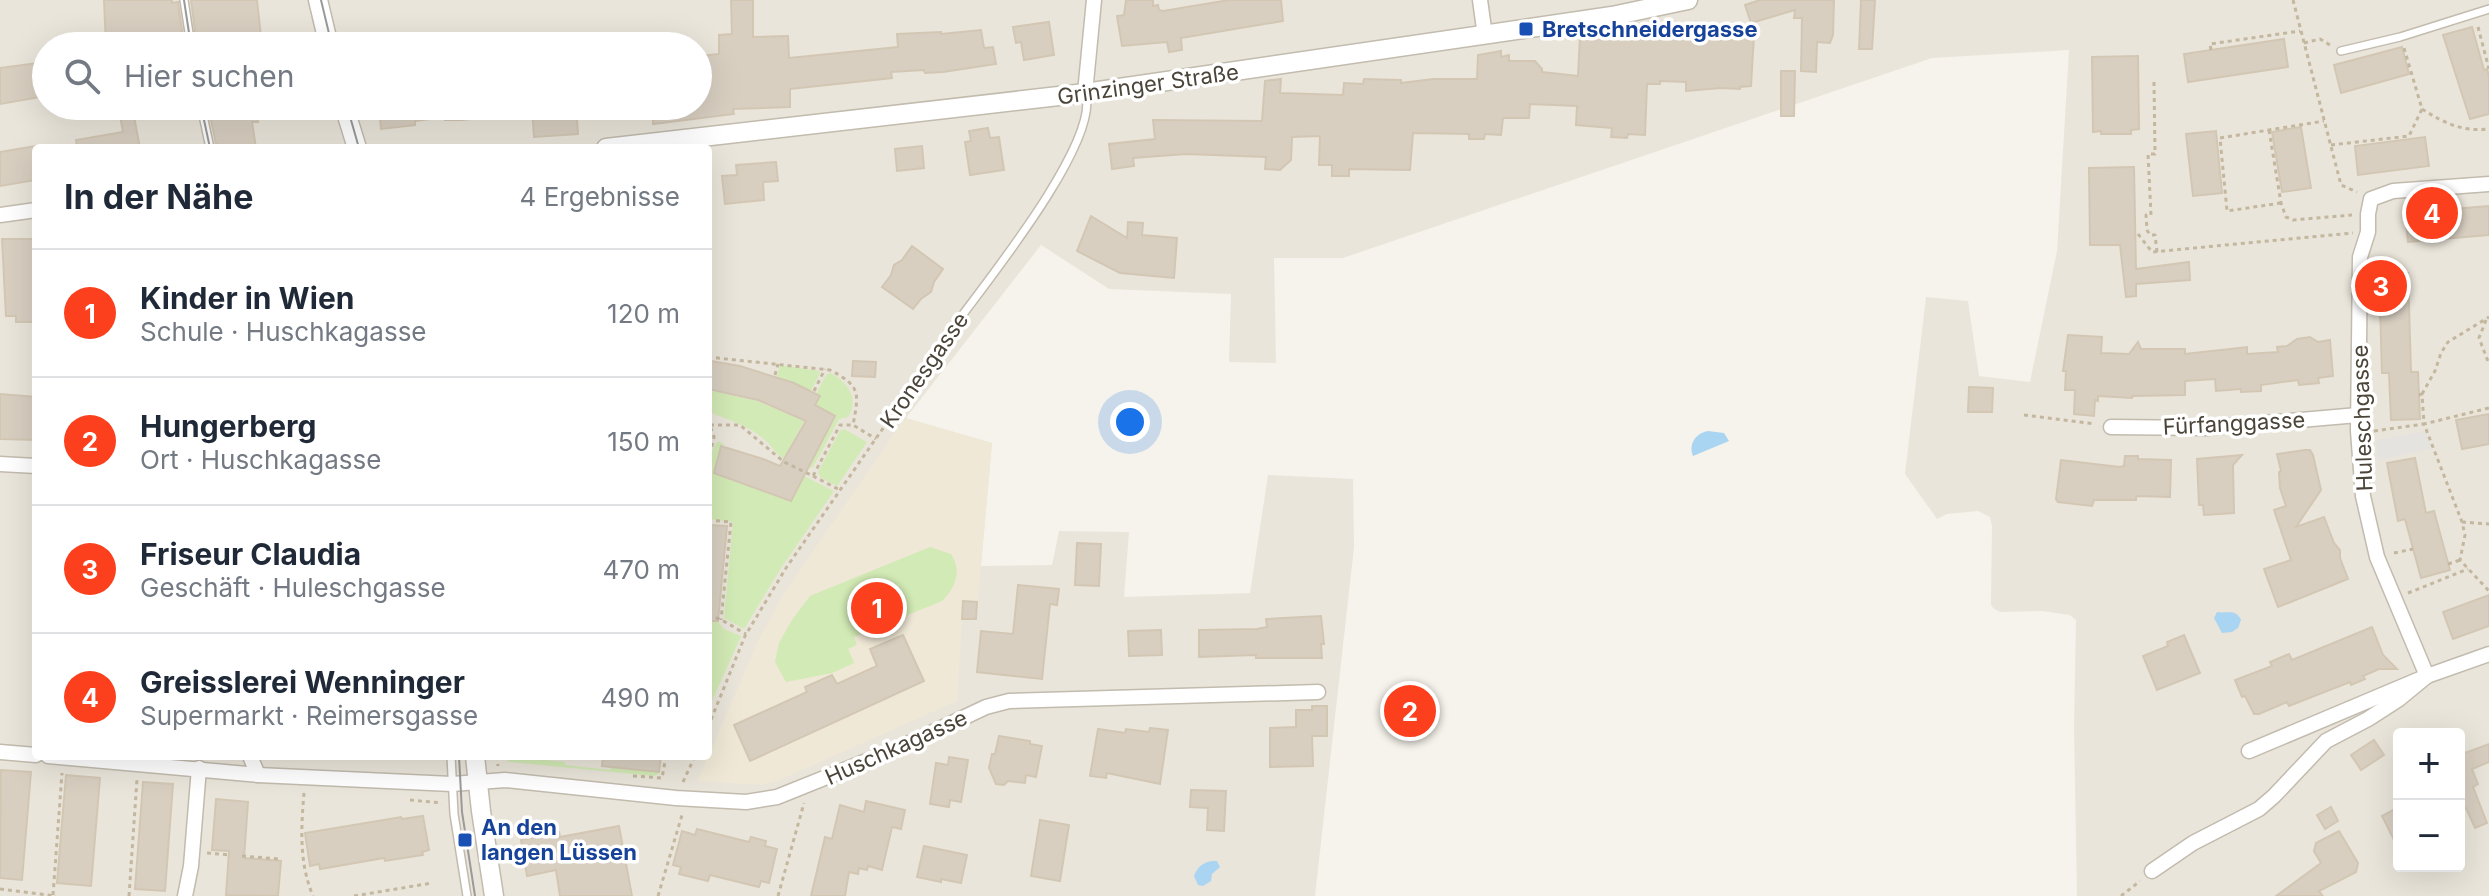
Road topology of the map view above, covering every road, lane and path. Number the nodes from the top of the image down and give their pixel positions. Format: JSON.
{"nodes":[{"id":1,"x":184,"y":0,"type":"edge"},
{"id":2,"x":318,"y":0,"type":"edge"},
{"id":3,"x":1094,"y":0,"type":"edge"},
{"id":4,"x":1480,"y":0,"type":"edge"},
{"id":5,"x":1688,"y":0,"type":"edge"},
{"id":6,"x":2293,"y":0,"type":"edge"},
{"id":7,"x":2489,"y":9,"type":"edge"},
{"id":8,"x":2489,"y":23,"type":"edge"},
{"id":9,"x":2301,"y":31,"type":"junction"},
{"id":10,"x":189,"y":32,"type":"edge"},
{"id":11,"x":326,"y":32,"type":"edge"},
{"id":12,"x":1485,"y":36,"type":"junction"},
{"id":13,"x":2304,"y":43,"type":"junction"},
{"id":14,"x":2211,"y":50,"type":"dead end"},
{"id":15,"x":2341,"y":51,"type":"joint"},
{"id":16,"x":2409,"y":63,"type":"dead end"},
{"id":17,"x":2489,"y":69,"type":"edge"},
{"id":18,"x":2154,"y":82,"type":"dead end"},
{"id":19,"x":1085,"y":93,"type":"junction"},
{"id":20,"x":2422,"y":109,"type":"junction"},
{"id":21,"x":204,"y":120,"type":"edge"},
{"id":22,"x":348,"y":120,"type":"edge"},
{"id":23,"x":2324,"y":121,"type":"junction"},
{"id":24,"x":2489,"y":129,"type":"edge"},
{"id":25,"x":2269,"y":130,"type":"junction"},
{"id":26,"x":209,"y":144,"type":"edge"},
{"id":27,"x":356,"y":144,"type":"edge"},
{"id":28,"x":641,"y":144,"type":"edge"},
{"id":29,"x":2331,"y":145,"type":"junction"},
{"id":30,"x":2489,"y":184,"type":"edge"},
{"id":31,"x":2341,"y":185,"type":"dead end"},
{"id":32,"x":2281,"y":203,"type":"junction"},
{"id":33,"x":2370,"y":206,"type":"junction"},
{"id":34,"x":32,"y":211,"type":"edge"},
{"id":35,"x":0,"y":215,"type":"edge"},
{"id":36,"x":2368,"y":232,"type":"junction"},
{"id":37,"x":2138,"y":234,"type":"dead end"},
{"id":38,"x":2157,"y":252,"type":"junction"},
{"id":39,"x":2488,"y":319,"type":"edge"},
{"id":40,"x":952,"y":329,"type":"joint"},
{"id":41,"x":712,"y":357,"type":"edge"},
{"id":42,"x":778,"y":364,"type":"junction"},
{"id":43,"x":2489,"y":364,"type":"edge"},
{"id":44,"x":825,"y":369,"type":"junction"},
{"id":45,"x":775,"y":375,"type":"dead end"},
{"id":46,"x":814,"y":391,"type":"dead end"},
{"id":47,"x":2489,"y":408,"type":"edge"},
{"id":48,"x":2024,"y":415,"type":"dead end"},
{"id":49,"x":2358,"y":415,"type":"junction"},
{"id":50,"x":2424,"y":424,"type":"junction"},
{"id":51,"x":712,"y":425,"type":"edge"},
{"id":52,"x":853,"y":425,"type":"junction"},
{"id":53,"x":2111,"y":427,"type":"joint"},
{"id":54,"x":2358,"y":431,"type":"junction"},
{"id":55,"x":876,"y":439,"type":"junction"},
{"id":56,"x":0,"y":464,"type":"edge"},
{"id":57,"x":32,"y":466,"type":"edge"},
{"id":58,"x":813,"y":476,"type":"junction"},
{"id":59,"x":839,"y":490,"type":"junction"},
{"id":60,"x":712,"y":520,"type":"edge"},
{"id":61,"x":2462,"y":522,"type":"junction"},
{"id":62,"x":2489,"y":524,"type":"edge"},
{"id":63,"x":2413,"y":549,"type":"dead end"},
{"id":64,"x":2377,"y":557,"type":"junction"},
{"id":65,"x":2460,"y":560,"type":"junction"},
{"id":66,"x":2448,"y":564,"type":"dead end"},
{"id":67,"x":2468,"y":569,"type":"junction"},
{"id":68,"x":2488,"y":587,"type":"edge"},
{"id":69,"x":2393,"y":599,"type":"junction"},
{"id":70,"x":712,"y":616,"type":"edge"},
{"id":71,"x":721,"y":620,"type":"junction"},
{"id":72,"x":746,"y":634,"type":"junction"},
{"id":73,"x":2489,"y":654,"type":"edge"},
{"id":74,"x":2427,"y":676,"type":"junction"},
{"id":75,"x":1318,"y":692,"type":"dead end"},
{"id":76,"x":712,"y":717,"type":"edge"},
{"id":77,"x":2249,"y":751,"type":"dead end"},
{"id":78,"x":0,"y":752,"type":"edge"},
{"id":79,"x":32,"y":755,"type":"edge"},
{"id":80,"x":63,"y":760,"type":"edge"},
{"id":81,"x":101,"y":760,"type":"edge"},
{"id":82,"x":252,"y":760,"type":"edge"},
{"id":83,"x":451,"y":760,"type":"edge"},
{"id":84,"x":475,"y":760,"type":"edge"},
{"id":85,"x":665,"y":760,"type":"edge"},
{"id":86,"x":694,"y":760,"type":"edge"},
{"id":87,"x":139,"y":763,"type":"junction"},
{"id":88,"x":199,"y":768,"type":"junction"},
{"id":89,"x":258,"y":775,"type":"junction"},
{"id":90,"x":632,"y":776,"type":"dead end"},
{"id":91,"x":306,"y":777,"type":"junction"},
{"id":92,"x":477,"y":782,"type":"junction"},
{"id":93,"x":452,"y":784,"type":"junction"},
{"id":94,"x":810,"y":784,"type":"junction"},
{"id":95,"x":681,"y":798,"type":"junction"},
{"id":96,"x":193,"y":851,"type":"junction"},
{"id":97,"x":231,"y":855,"type":"dead end"},
{"id":98,"x":242,"y":856,"type":"dead end"},
{"id":99,"x":279,"y":859,"type":"dead end"},
{"id":100,"x":2152,"y":871,"type":"joint"},
{"id":101,"x":432,"y":883,"type":"dead end"},
{"id":102,"x":0,"y":889,"type":"edge"},
{"id":103,"x":7,"y":889,"type":"junction"},
{"id":104,"x":7,"y":896,"type":"edge"},
{"id":105,"x":54,"y":896,"type":"edge"},
{"id":106,"x":128,"y":896,"type":"edge"},
{"id":107,"x":185,"y":896,"type":"edge"},
{"id":108,"x":313,"y":896,"type":"edge"},
{"id":109,"x":354,"y":896,"type":"edge"},
{"id":110,"x":467,"y":896,"type":"edge"},
{"id":111,"x":494,"y":896,"type":"edge"},
{"id":112,"x":658,"y":896,"type":"edge"},
{"id":113,"x":778,"y":896,"type":"edge"},
{"id":114,"x":2121,"y":896,"type":"edge"}],
"edges":[{"from":1,"to":10,"type":"lane"},
{"from":2,"to":11,"type":"street"},
{"from":3,"to":19,"type":"street","name":"Kronesgasse"},
{"from":4,"to":12,"type":"street"},
{"from":5,"to":12,"type":"street","name":"Grinzinger Straße"},
{"from":6,"to":9,"type":"path"},
{"from":7,"to":15,"type":"lane"},
{"from":8,"to":17,"type":"path"},
{"from":9,"to":13,"type":"path"},
{"from":9,"to":14,"type":"path"},
{"from":12,"to":19,"type":"street","name":"Grinzinger Straße"},
{"from":13,"to":15,"type":"path"},
{"from":13,"to":23,"type":"path"},
{"from":16,"to":20,"type":"path"},
{"from":18,"to":38,"type":"path"},
{"from":19,"to":28,"type":"street","name":"Grinzinger Straße"},
{"from":19,"to":40,"type":"lane","name":"Kronesgasse"},
{"from":20,"to":24,"type":"path"},
{"from":20,"to":29,"type":"path"},
{"from":21,"to":26,"type":"lane"},
{"from":22,"to":27,"type":"street"},
{"from":23,"to":25,"type":"path"},
{"from":23,"to":29,"type":"path"},
{"from":25,"to":32,"type":"path"},
{"from":25,"to":32,"type":"path"},
{"from":29,"to":31,"type":"path"},
{"from":30,"to":33,"type":"street"},
{"from":32,"to":33,"type":"path"},
{"from":33,"to":36,"type":"street","name":"Huleschgasse"},
{"from":34,"to":35,"type":"street"},
{"from":36,"to":38,"type":"path"},
{"from":36,"to":49,"type":"street","name":"Huleschgasse"},
{"from":37,"to":38,"type":"path"},
{"from":39,"to":43,"type":"path"},
{"from":39,"to":50,"type":"path"},
{"from":40,"to":55,"type":"path","name":"Kronesgasse"},
{"from":41,"to":42,"type":"path"},
{"from":42,"to":44,"type":"path"},
{"from":42,"to":45,"type":"path"},
{"from":44,"to":46,"type":"path"},
{"from":44,"to":52,"type":"path"},
{"from":47,"to":50,"type":"path"},
{"from":48,"to":53,"type":"path"},
{"from":49,"to":53,"type":"street","name":"Fürfanggasse"},
{"from":49,"to":54,"type":"street","name":"Huleschgasse"},
{"from":50,"to":54,"type":"path"},
{"from":50,"to":61,"type":"path"},
{"from":51,"to":58,"type":"path"},
{"from":52,"to":55,"type":"path"},
{"from":52,"to":58,"type":"path"},
{"from":54,"to":64,"type":"street","name":"Huleschgasse"},
{"from":55,"to":59,"type":"path","name":"Kronesgasse"},
{"from":56,"to":57,"type":"street"},
{"from":58,"to":59,"type":"path"},
{"from":59,"to":72,"type":"path","name":"Kronesgasse"},
{"from":60,"to":71,"type":"path"},
{"from":61,"to":62,"type":"path"},
{"from":61,"to":65,"type":"path"},
{"from":63,"to":64,"type":"path"},
{"from":64,"to":69,"type":"street","name":"Huleschgasse"},
{"from":65,"to":66,"type":"path"},
{"from":65,"to":67,"type":"path"},
{"from":67,"to":68,"type":"path"},
{"from":67,"to":69,"type":"path"},
{"from":69,"to":74,"type":"street","name":"Huleschgasse"},
{"from":70,"to":71,"type":"path"},
{"from":71,"to":72,"type":"path"},
{"from":72,"to":76,"type":"path","name":"Kronesgasse"},
{"from":73,"to":74,"type":"street"},
{"from":74,"to":77,"type":"street"},
{"from":74,"to":100,"type":"street"},
{"from":75,"to":94,"type":"street","name":"Huschkagasse"},
{"from":78,"to":79,"type":"street"},
{"from":80,"to":105,"type":"path"},
{"from":81,"to":87,"type":"street"},
{"from":82,"to":89,"type":"street"},
{"from":83,"to":93,"type":"lane"},
{"from":84,"to":92,"type":"street"},
{"from":85,"to":90,"type":"path"},
{"from":86,"to":95,"type":"path"},
{"from":87,"to":88,"type":"street"},
{"from":87,"to":106,"type":"path"},
{"from":88,"to":89,"type":"street"},
{"from":88,"to":96,"type":"street"},
{"from":89,"to":91,"type":"street"},
{"from":91,"to":93,"type":"street"},
{"from":91,"to":108,"type":"path"},
{"from":92,"to":93,"type":"street"},
{"from":92,"to":95,"type":"street","name":"Huschkagasse"},
{"from":92,"to":111,"type":"street"},
{"from":93,"to":110,"type":"lane"},
{"from":94,"to":95,"type":"street","name":"Huschkagasse"},
{"from":94,"to":113,"type":"path"},
{"from":95,"to":112,"type":"path"},
{"from":96,"to":97,"type":"path"},
{"from":96,"to":107,"type":"street"},
{"from":98,"to":99,"type":"path"},
{"from":100,"to":114,"type":"path"},
{"from":101,"to":109,"type":"path"},
{"from":102,"to":103,"type":"path"},
{"from":103,"to":104,"type":"path"},
{"from":103,"to":105,"type":"path"}]}
